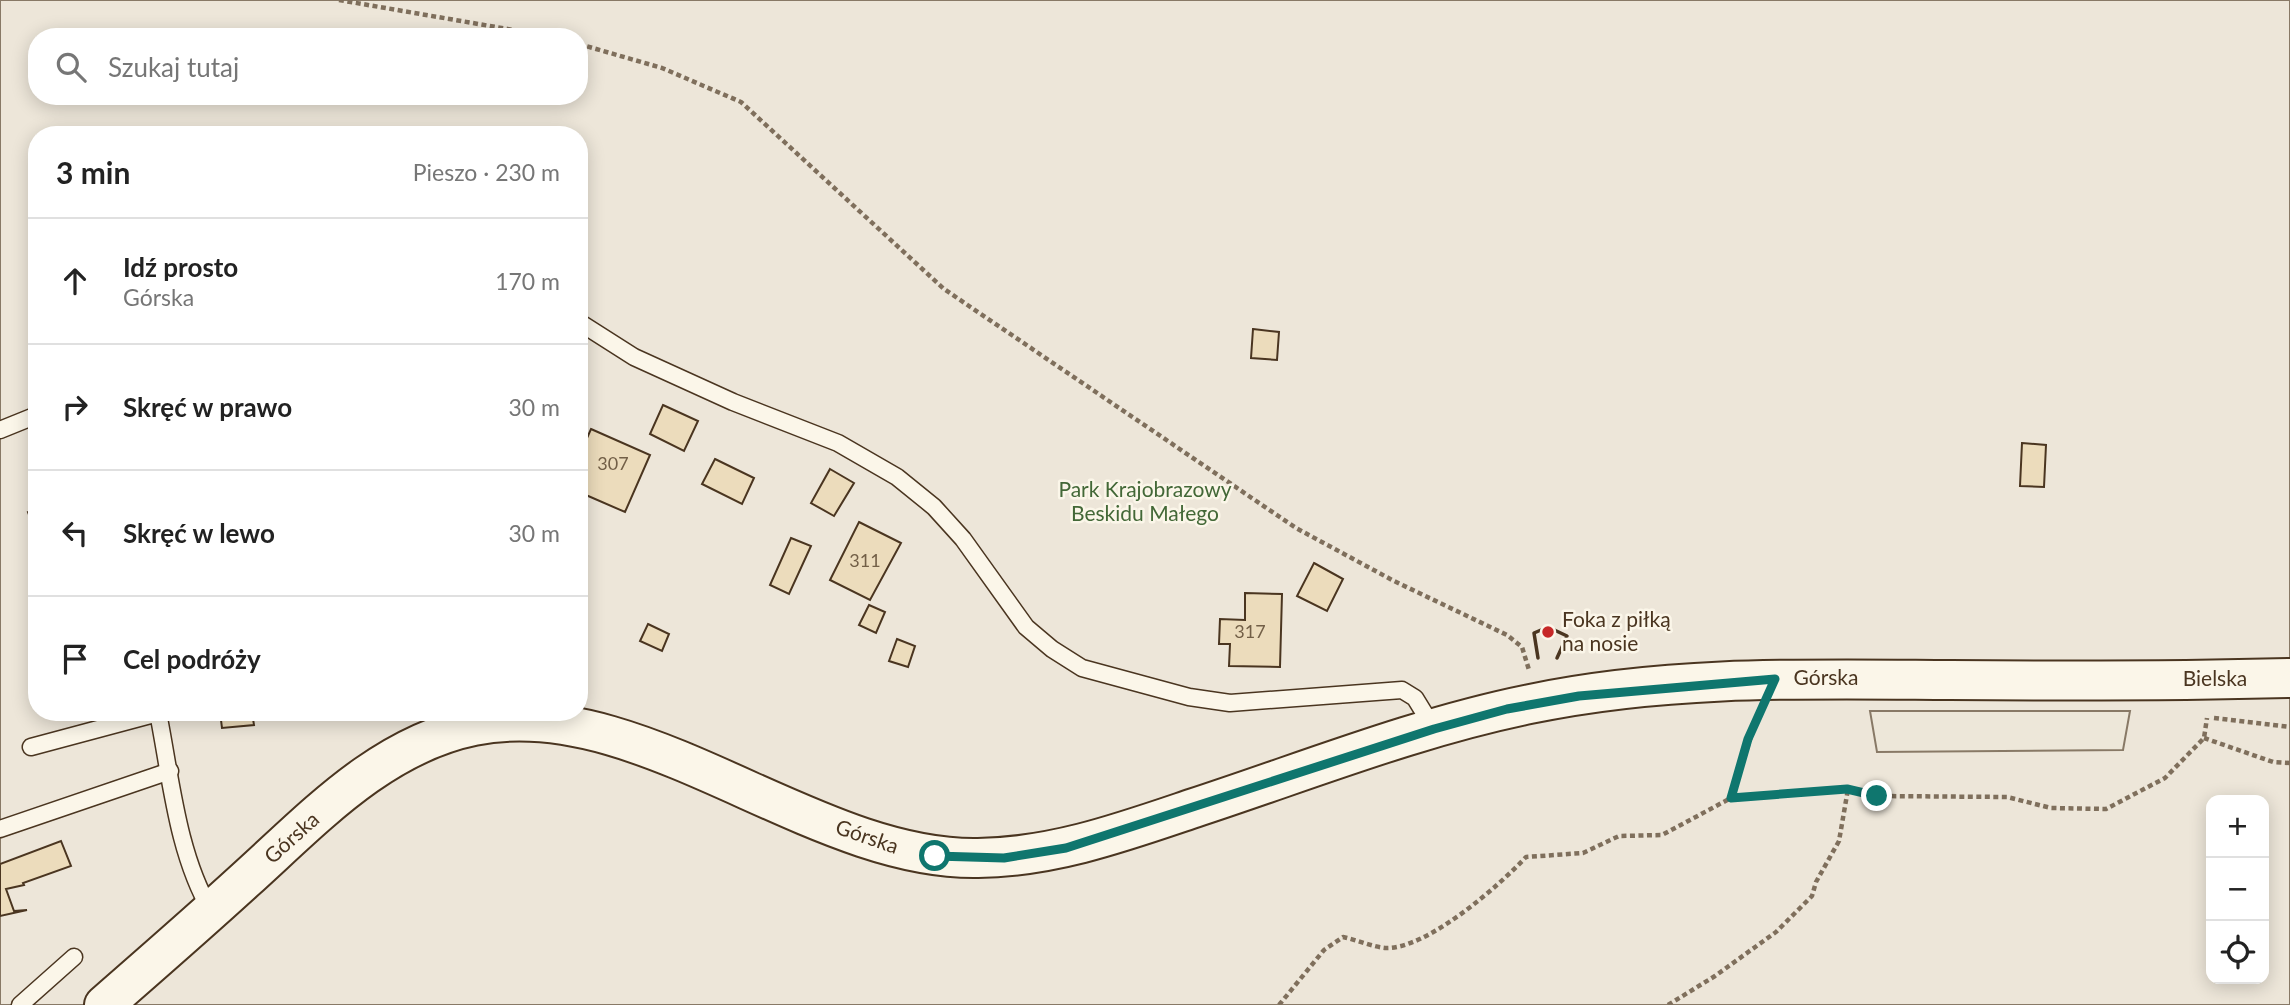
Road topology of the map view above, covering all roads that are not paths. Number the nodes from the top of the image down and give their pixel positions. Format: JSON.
{"nodes":[{"id":1,"x":588,"y":327,"type":"edge"},
{"id":2,"x":28,"y":419,"type":"edge"},
{"id":3,"x":0,"y":430,"type":"edge"},
{"id":4,"x":2290,"y":678,"type":"edge"},
{"id":5,"x":2141,"y":680,"type":"joint"},
{"id":6,"x":128,"y":721,"type":"edge"},
{"id":7,"x":160,"y":721,"type":"edge"},
{"id":8,"x":1434,"y":729,"type":"junction"},
{"id":9,"x":32,"y":747,"type":"dead end"},
{"id":10,"x":170,"y":771,"type":"junction"},
{"id":11,"x":0,"y":829,"type":"edge"},
{"id":12,"x":211,"y":911,"type":"junction"},
{"id":13,"x":74,"y":957,"type":"dead end"},
{"id":14,"x":20,"y":1005,"type":"edge"},
{"id":15,"x":104,"y":1005,"type":"edge"}],
"edges":[{"from":1,"to":8,"type":"lane"},
{"from":2,"to":3,"type":"lane"},
{"from":4,"to":5,"type":"street","name":"Bielska"},
{"from":5,"to":8,"type":"street","name":"Górska"},
{"from":6,"to":9,"type":"lane"},
{"from":7,"to":10,"type":"lane"},
{"from":8,"to":12,"type":"street","name":"Górska"},
{"from":10,"to":11,"type":"lane"},
{"from":10,"to":12,"type":"lane"},
{"from":12,"to":15,"type":"street","name":"Górska"},
{"from":13,"to":14,"type":"lane"}]}
